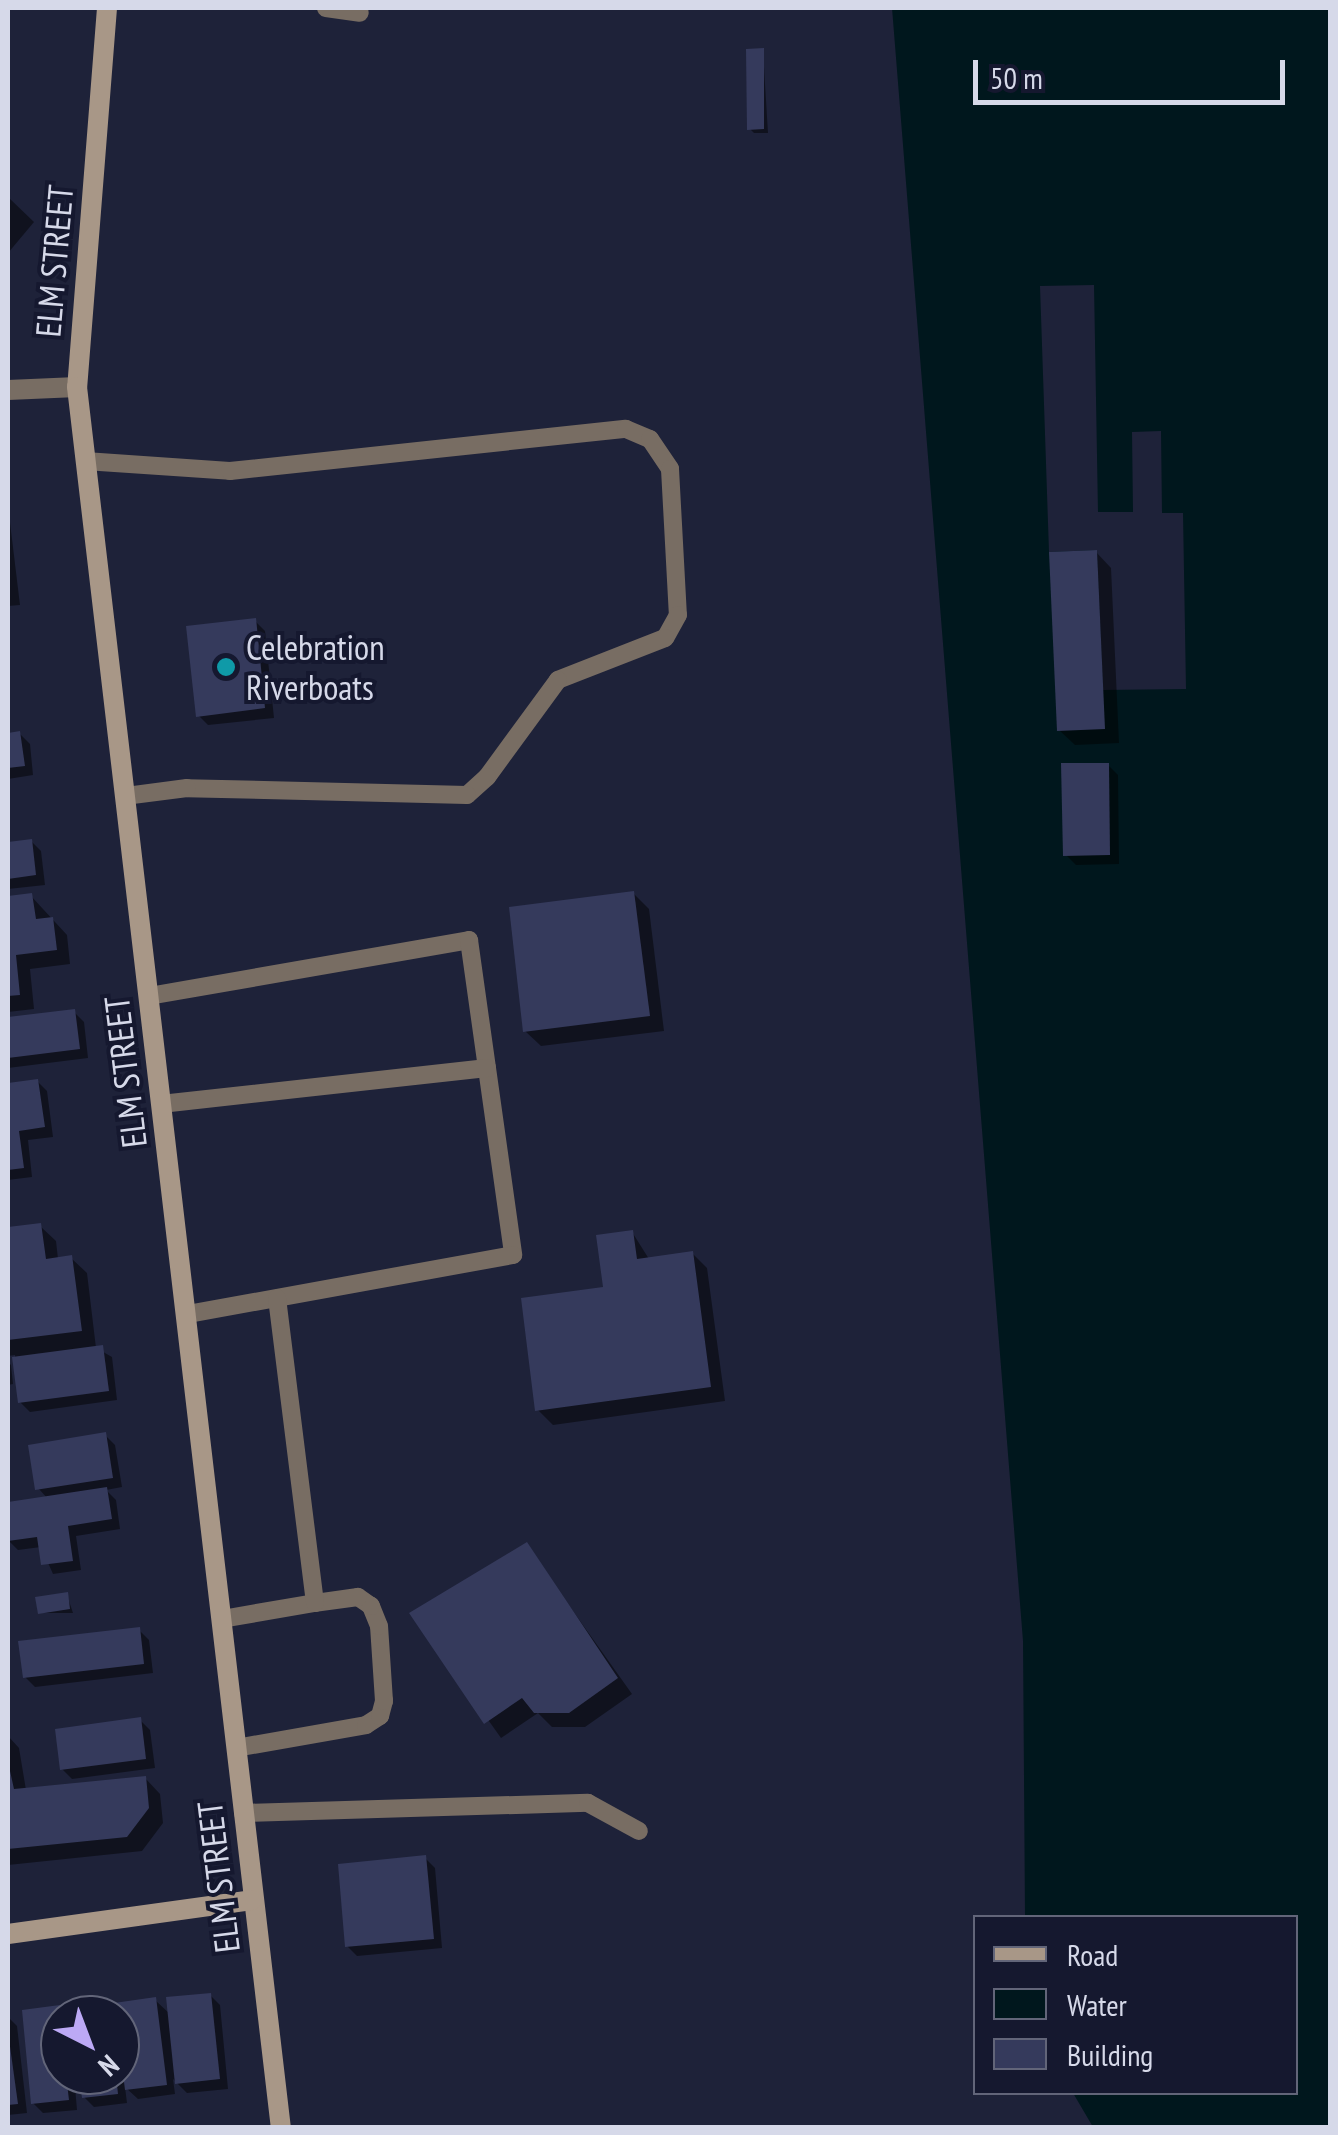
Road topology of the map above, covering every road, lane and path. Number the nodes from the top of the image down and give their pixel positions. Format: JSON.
{"nodes":[{"id":1,"x":106,"y":8,"type":"edge"},
{"id":2,"x":326,"y":8,"type":"edge"},
{"id":3,"x":360,"y":13,"type":"dead end"},
{"id":4,"x":76,"y":387,"type":"junction"},
{"id":5,"x":8,"y":390,"type":"edge"},
{"id":6,"x":85,"y":460,"type":"junction"},
{"id":7,"x":125,"y":796,"type":"junction"},
{"id":8,"x":149,"y":996,"type":"junction"},
{"id":9,"x":487,"y":1068,"type":"junction"},
{"id":10,"x":162,"y":1104,"type":"junction"},
{"id":11,"x":277,"y":1298,"type":"junction"},
{"id":12,"x":187,"y":1314,"type":"junction"},
{"id":13,"x":315,"y":1603,"type":"junction"},
{"id":14,"x":222,"y":1619,"type":"junction"},
{"id":15,"x":236,"y":1748,"type":"junction"},
{"id":16,"x":243,"y":1813,"type":"junction"},
{"id":17,"x":639,"y":1831,"type":"dead end"},
{"id":18,"x":252,"y":1900,"type":"junction"},
{"id":19,"x":8,"y":1934,"type":"edge"},
{"id":20,"x":282,"y":2128,"type":"edge"}],
"edges":[{"from":1,"to":4,"type":"main road","name":"ELM STREET"},
{"from":2,"to":3,"type":"lane"},
{"from":4,"to":5,"type":"street"},
{"from":4,"to":6,"type":"main road","name":"ELM STREET"},
{"from":6,"to":7,"type":"main road","name":"ELM STREET"},
{"from":6,"to":7,"type":"lane"},
{"from":7,"to":8,"type":"main road","name":"ELM STREET"},
{"from":8,"to":9,"type":"lane"},
{"from":8,"to":10,"type":"main road","name":"ELM STREET"},
{"from":9,"to":10,"type":"lane"},
{"from":9,"to":11,"type":"lane"},
{"from":10,"to":12,"type":"main road","name":"ELM STREET"},
{"from":11,"to":12,"type":"lane"},
{"from":11,"to":13,"type":"lane"},
{"from":12,"to":14,"type":"main road","name":"ELM STREET"},
{"from":13,"to":14,"type":"lane"},
{"from":13,"to":15,"type":"lane"},
{"from":14,"to":15,"type":"main road","name":"ELM STREET"},
{"from":15,"to":16,"type":"main road","name":"ELM STREET"},
{"from":16,"to":17,"type":"lane"},
{"from":16,"to":18,"type":"main road","name":"ELM STREET"},
{"from":18,"to":19,"type":"main road"},
{"from":18,"to":20,"type":"main road","name":"ELM STREET"}]}
